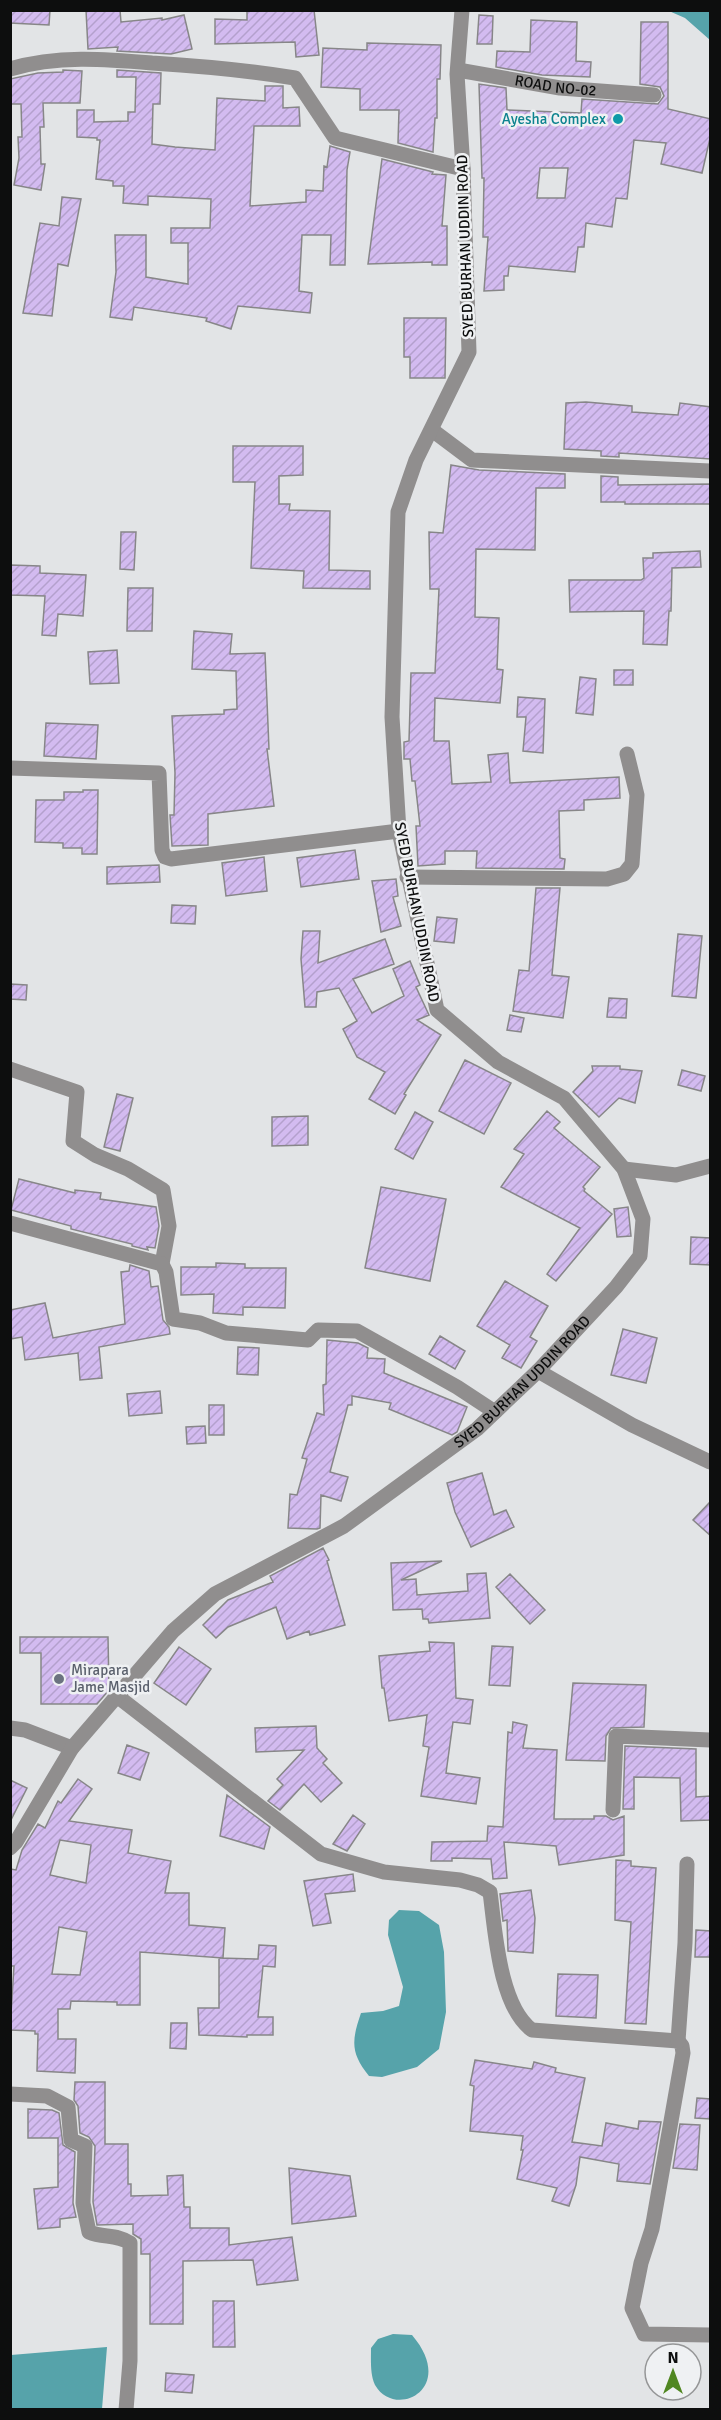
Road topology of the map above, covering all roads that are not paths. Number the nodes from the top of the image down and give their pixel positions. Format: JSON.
{"nodes":[{"id":1,"x":462,"y":10,"type":"edge"},
{"id":2,"x":10,"y":69,"type":"edge"},
{"id":3,"x":458,"y":70,"type":"junction"},
{"id":4,"x":654,"y":95,"type":"dead end"},
{"id":5,"x":463,"y":169,"type":"junction"},
{"id":6,"x":432,"y":430,"type":"junction"},
{"id":7,"x":711,"y":471,"type":"edge"},
{"id":8,"x":627,"y":754,"type":"dead end"},
{"id":9,"x":10,"y":768,"type":"edge"},
{"id":10,"x":399,"y":831,"type":"junction"},
{"id":11,"x":407,"y":877,"type":"junction"},
{"id":12,"x":10,"y":1069,"type":"edge"},
{"id":13,"x":711,"y":1166,"type":"edge"},
{"id":14,"x":624,"y":1169,"type":"junction"},
{"id":15,"x":10,"y":1223,"type":"edge"},
{"id":16,"x":162,"y":1264,"type":"junction"},
{"id":17,"x":538,"y":1371,"type":"junction"},
{"id":18,"x":495,"y":1412,"type":"junction"},
{"id":19,"x":711,"y":1462,"type":"edge"},
{"id":20,"x":117,"y":1696,"type":"junction"},
{"id":21,"x":10,"y":1728,"type":"edge"},
{"id":22,"x":711,"y":1740,"type":"edge"},
{"id":23,"x":72,"y":1748,"type":"junction"},
{"id":24,"x":613,"y":1810,"type":"dead end"},
{"id":25,"x":10,"y":1848,"type":"edge"},
{"id":26,"x":687,"y":1864,"type":"dead end"},
{"id":27,"x":678,"y":2041,"type":"junction"},
{"id":28,"x":10,"y":2094,"type":"edge"},
{"id":29,"x":711,"y":2335,"type":"edge"},
{"id":30,"x":126,"y":2409,"type":"edge"}],
"edges":[{"from":1,"to":3,"type":"street","name":"SYED BURHAN UDDIN ROAD"},
{"from":2,"to":5,"type":"street"},
{"from":3,"to":4,"type":"street","name":"ROAD NO-02"},
{"from":3,"to":5,"type":"street","name":"SYED BURHAN UDDIN ROAD"},
{"from":5,"to":6,"type":"street","name":"SYED BURHAN UDDIN ROAD"},
{"from":6,"to":7,"type":"street"},
{"from":6,"to":10,"type":"street","name":"SYED BURHAN UDDIN ROAD"},
{"from":8,"to":11,"type":"street"},
{"from":9,"to":10,"type":"street"},
{"from":10,"to":11,"type":"street","name":"SYED BURHAN UDDIN ROAD"},
{"from":11,"to":14,"type":"street","name":"SYED BURHAN UDDIN ROAD"},
{"from":12,"to":16,"type":"street"},
{"from":13,"to":14,"type":"street"},
{"from":14,"to":17,"type":"street","name":"SYED BURHAN UDDIN ROAD"},
{"from":15,"to":16,"type":"street"},
{"from":16,"to":18,"type":"street"},
{"from":17,"to":18,"type":"street","name":"SYED BURHAN UDDIN ROAD"},
{"from":17,"to":19,"type":"street"},
{"from":18,"to":20,"type":"street","name":"SYED BURHAN UDDIN ROAD"},
{"from":20,"to":23,"type":"street","name":"SYED BURHAN UDDIN ROAD"},
{"from":20,"to":27,"type":"street"},
{"from":21,"to":23,"type":"street"},
{"from":22,"to":24,"type":"street"},
{"from":23,"to":25,"type":"street","name":"SYED BURHAN UDDIN ROAD"},
{"from":26,"to":27,"type":"street"},
{"from":27,"to":29,"type":"street"},
{"from":28,"to":30,"type":"street"}]}
